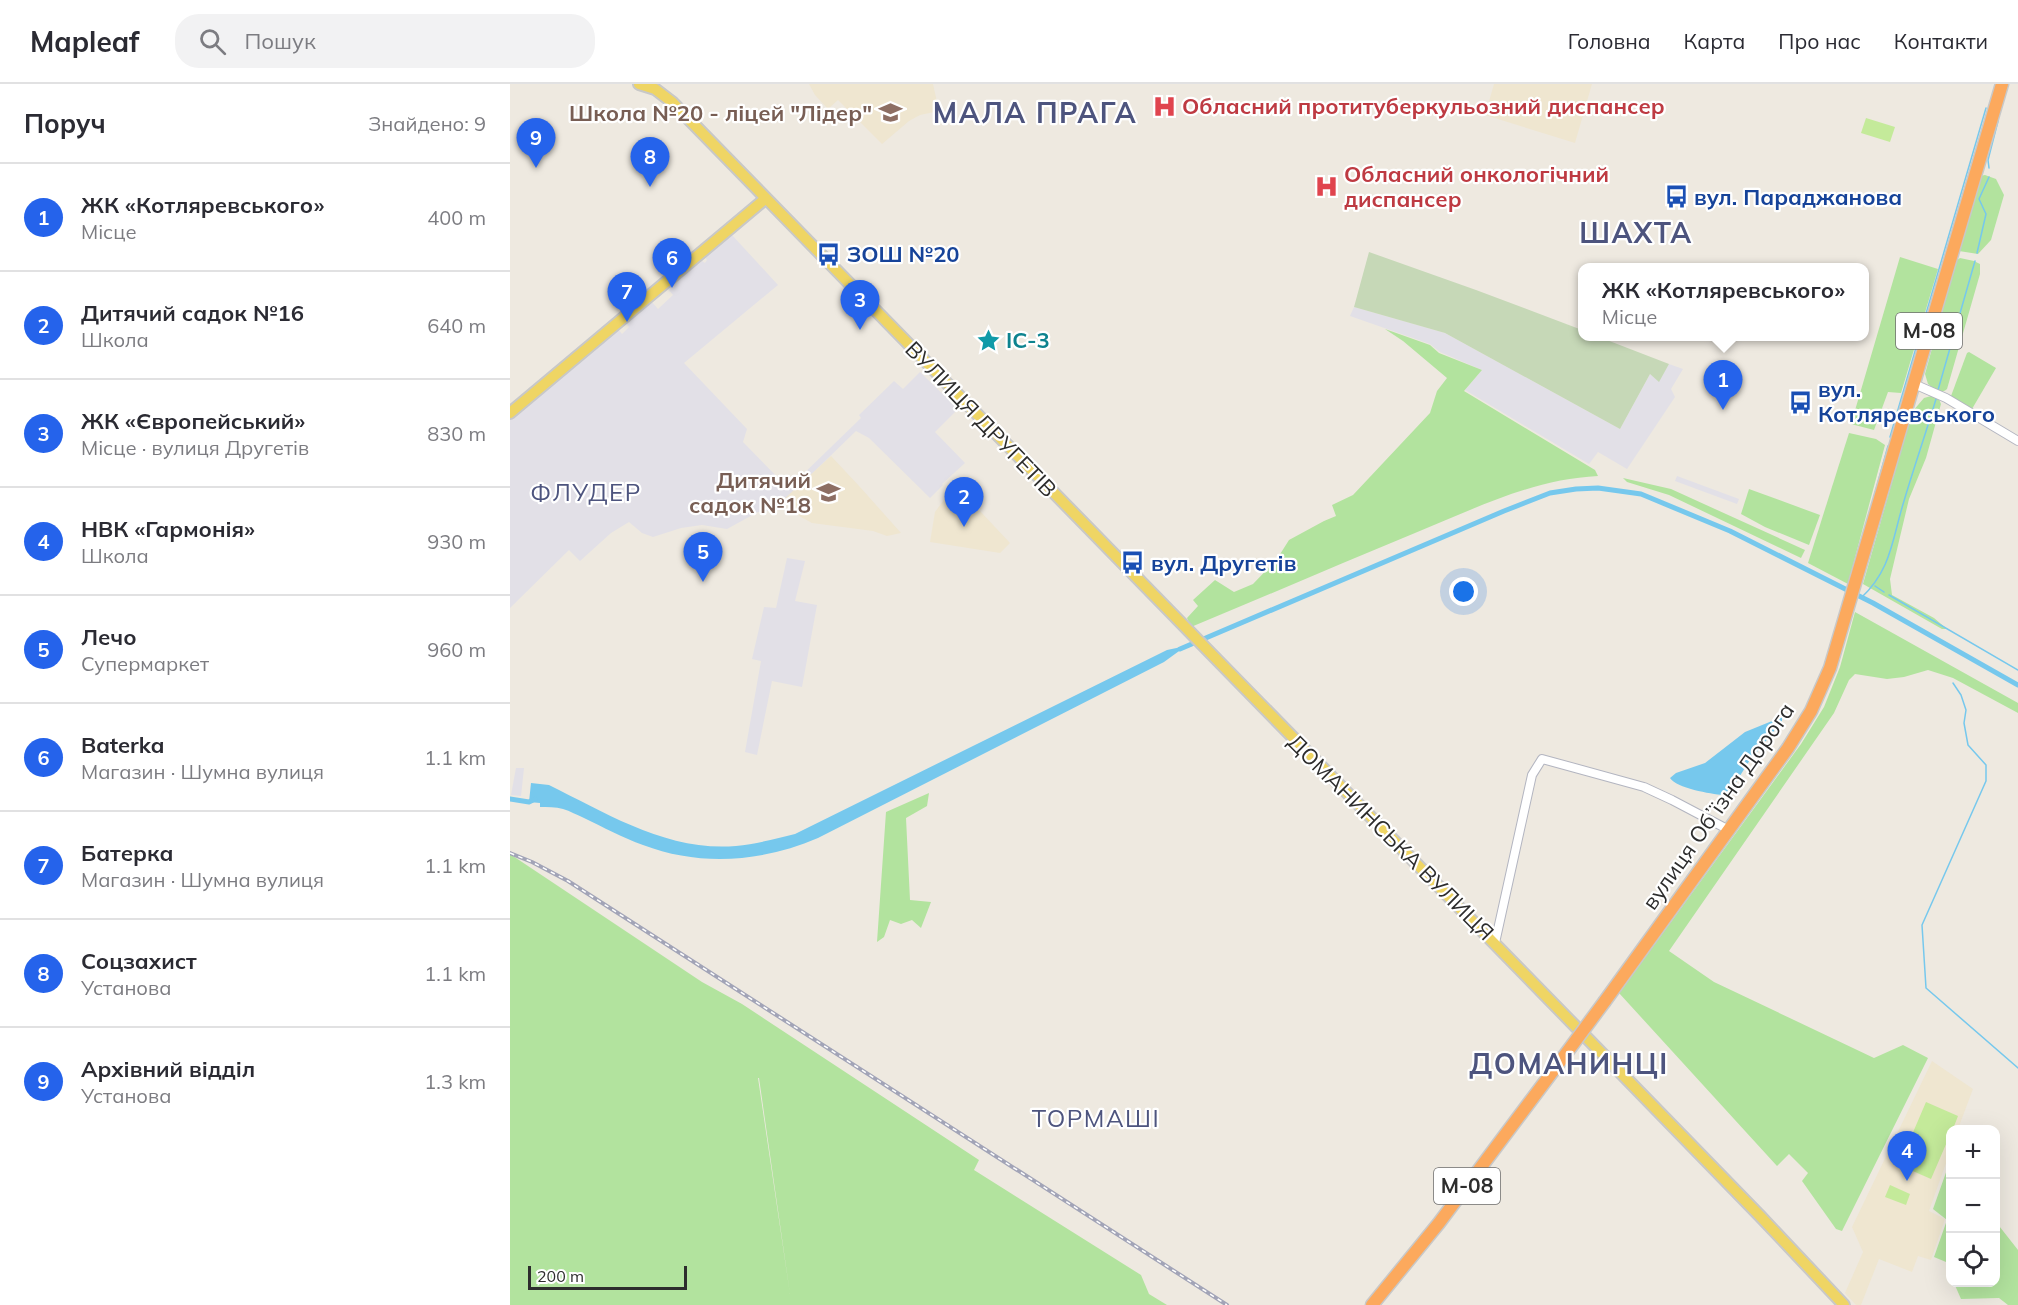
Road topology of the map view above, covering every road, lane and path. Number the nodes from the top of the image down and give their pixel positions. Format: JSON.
{"nodes":[{"id":1,"x":639,"y":84,"type":"edge"},
{"id":2,"x":2002,"y":84,"type":"edge"},
{"id":3,"x":765,"y":199,"type":"junction"},
{"id":4,"x":1914,"y":384,"type":"junction"},
{"id":5,"x":510,"y":412,"type":"edge"},
{"id":6,"x":2018,"y":441,"type":"edge"},
{"id":7,"x":1202,"y":646,"type":"joint"},
{"id":8,"x":1729,"y":830,"type":"junction"},
{"id":9,"x":1495,"y":943,"type":"junction"},
{"id":10,"x":1372,"y":1305,"type":"edge"},
{"id":11,"x":1844,"y":1305,"type":"edge"}],
"edges":[{"from":1,"to":3,"type":"main road","name":"ВУЛИЦЯ ДРУГЕТІВ"},
{"from":2,"to":4,"type":"highway","name":"вулиця Обʼїзна Дорога","number":"М-08"},
{"from":3,"to":5,"type":"main road"},
{"from":3,"to":7,"type":"main road","name":"ВУЛИЦЯ ДРУГЕТІВ"},
{"from":4,"to":6,"type":"street"},
{"from":4,"to":8,"type":"highway","name":"вулиця Обʼїзна Дорога","number":"М-08"},
{"from":7,"to":9,"type":"main road","name":"ДОМАНИНСЬКА ВУЛИЦЯ"},
{"from":8,"to":9,"type":"street"},
{"from":8,"to":10,"type":"highway","name":"вулиця Обʼїзна Дорога","number":"М-08","bridge":true},
{"from":9,"to":11,"type":"main road","name":"ДОМАНИНСЬКА ВУЛИЦЯ"}]}
